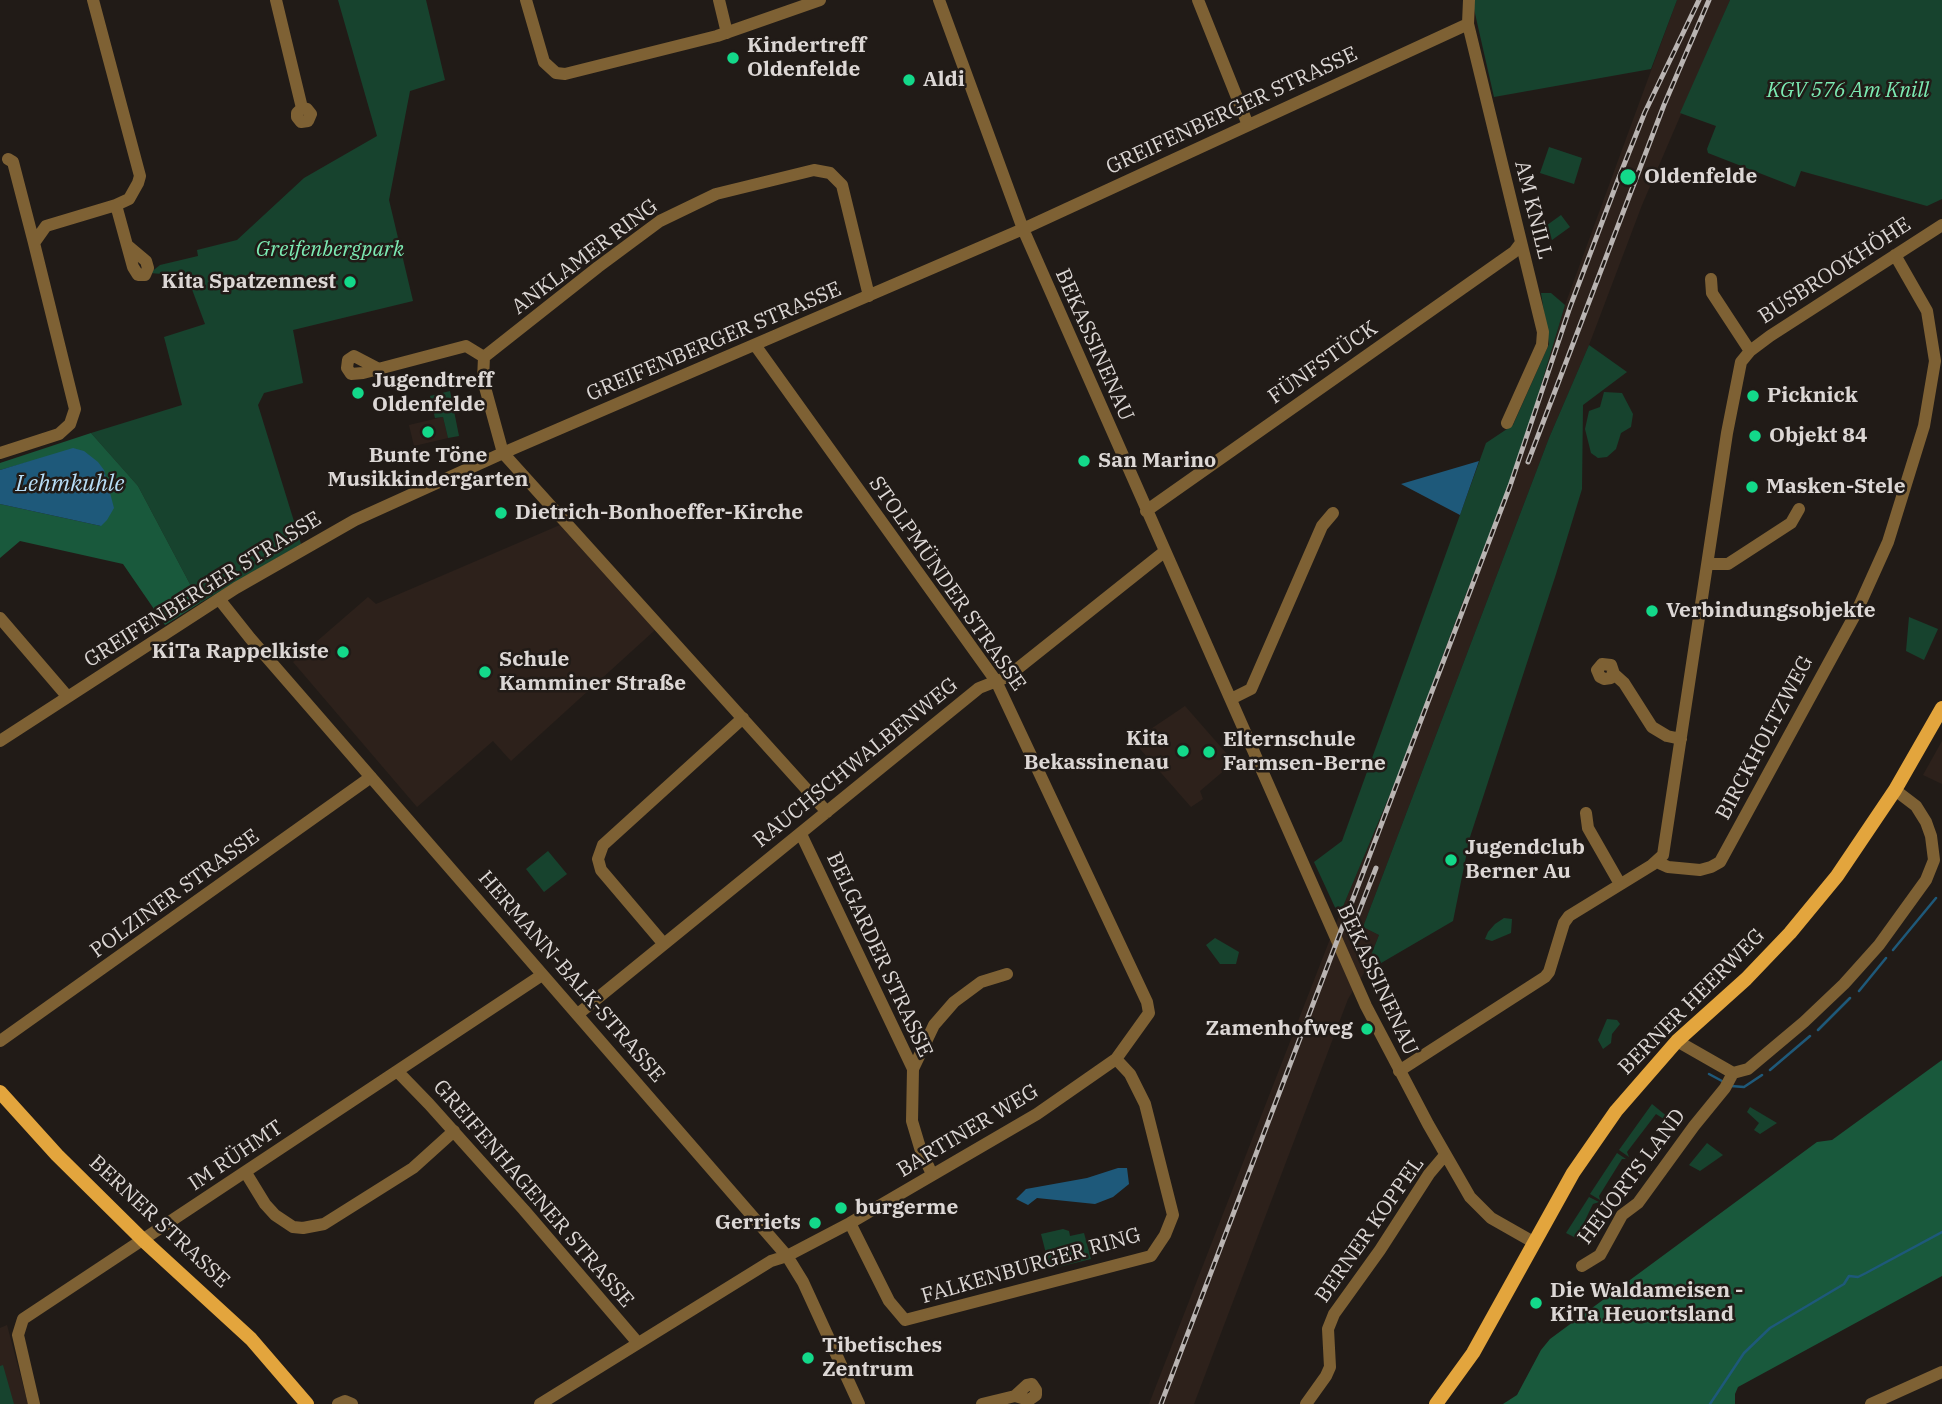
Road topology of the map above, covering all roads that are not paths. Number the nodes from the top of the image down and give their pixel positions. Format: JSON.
{"nodes":[{"id":1,"x":93,"y":0,"type":"edge"},
{"id":2,"x":276,"y":0,"type":"edge"},
{"id":3,"x":526,"y":0,"type":"edge"},
{"id":4,"x":719,"y":0,"type":"edge"},
{"id":5,"x":820,"y":0,"type":"edge"},
{"id":6,"x":939,"y":0,"type":"edge"},
{"id":7,"x":1198,"y":0,"type":"edge"},
{"id":8,"x":1469,"y":0,"type":"edge"},
{"id":9,"x":1468,"y":24,"type":"junction"},
{"id":10,"x":727,"y":33,"type":"junction"},
{"id":11,"x":302,"y":108,"type":"dead end"},
{"id":12,"x":1248,"y":125,"type":"junction"},
{"id":13,"x":8,"y":159,"type":"dead end"},
{"id":14,"x":116,"y":205,"type":"junction"},
{"id":15,"x":1942,"y":225,"type":"edge"},
{"id":16,"x":1023,"y":229,"type":"junction"},
{"id":17,"x":34,"y":243,"type":"junction"},
{"id":18,"x":1520,"y":244,"type":"junction"},
{"id":19,"x":127,"y":245,"type":"dead end"},
{"id":20,"x":1895,"y":255,"type":"junction"},
{"id":21,"x":1711,"y":279,"type":"dead end"},
{"id":22,"x":869,"y":296,"type":"junction"},
{"id":23,"x":755,"y":345,"type":"junction"},
{"id":24,"x":1750,"y":351,"type":"junction"},
{"id":25,"x":484,"y":357,"type":"junction"},
{"id":26,"x":377,"y":368,"type":"dead end"},
{"id":27,"x":1507,"y":423,"type":"dead end"},
{"id":28,"x":0,"y":453,"type":"edge"},
{"id":29,"x":503,"y":453,"type":"junction"},
{"id":30,"x":1798,"y":509,"type":"dead end"},
{"id":31,"x":1146,"y":511,"type":"junction"},
{"id":32,"x":1332,"y":513,"type":"dead end"},
{"id":33,"x":1164,"y":552,"type":"junction"},
{"id":34,"x":1708,"y":564,"type":"junction"},
{"id":35,"x":219,"y":599,"type":"junction"},
{"id":36,"x":0,"y":618,"type":"edge"},
{"id":37,"x":1614,"y":674,"type":"dead end"},
{"id":38,"x":996,"y":681,"type":"junction"},
{"id":39,"x":68,"y":696,"type":"junction"},
{"id":40,"x":1231,"y":699,"type":"junction"},
{"id":41,"x":1942,"y":708,"type":"edge"},
{"id":42,"x":743,"y":718,"type":"junction"},
{"id":43,"x":1681,"y":739,"type":"junction"},
{"id":44,"x":0,"y":741,"type":"edge"},
{"id":45,"x":371,"y":777,"type":"junction"},
{"id":46,"x":1895,"y":790,"type":"junction"},
{"id":47,"x":827,"y":812,"type":"junction"},
{"id":48,"x":1586,"y":813,"type":"dead end"},
{"id":49,"x":801,"y":834,"type":"junction"},
{"id":50,"x":1657,"y":862,"type":"junction"},
{"id":51,"x":1620,"y":884,"type":"junction"},
{"id":52,"x":663,"y":943,"type":"junction"},
{"id":53,"x":542,"y":975,"type":"junction"},
{"id":54,"x":1007,"y":975,"type":"dead end"},
{"id":55,"x":1149,"y":1013,"type":"joint"},
{"id":56,"x":578,"y":1014,"type":"junction"},
{"id":57,"x":0,"y":1041,"type":"edge"},
{"id":58,"x":1677,"y":1041,"type":"junction"},
{"id":59,"x":1116,"y":1059,"type":"junction"},
{"id":60,"x":913,"y":1069,"type":"junction"},
{"id":61,"x":398,"y":1072,"type":"junction"},
{"id":62,"x":1399,"y":1072,"type":"junction"},
{"id":63,"x":1733,"y":1073,"type":"junction"},
{"id":64,"x":0,"y":1093,"type":"edge"},
{"id":65,"x":454,"y":1131,"type":"junction"},
{"id":66,"x":1445,"y":1155,"type":"junction"},
{"id":67,"x":246,"y":1172,"type":"junction"},
{"id":68,"x":932,"y":1174,"type":"junction"},
{"id":69,"x":850,"y":1223,"type":"junction"},
{"id":70,"x":143,"y":1240,"type":"junction"},
{"id":71,"x":1535,"y":1243,"type":"junction"},
{"id":72,"x":787,"y":1256,"type":"junction"},
{"id":73,"x":1582,"y":1266,"type":"dead end"},
{"id":74,"x":638,"y":1343,"type":"junction"},
{"id":75,"x":1942,"y":1371,"type":"edge"},
{"id":76,"x":288,"y":1384,"type":"junction"},
{"id":77,"x":1015,"y":1396,"type":"dead end"},
{"id":78,"x":34,"y":1404,"type":"edge"},
{"id":79,"x":297,"y":1404,"type":"edge"},
{"id":80,"x":307,"y":1404,"type":"edge"},
{"id":81,"x":338,"y":1404,"type":"edge"},
{"id":82,"x":352,"y":1404,"type":"edge"},
{"id":83,"x":540,"y":1404,"type":"edge"},
{"id":84,"x":859,"y":1404,"type":"edge"},
{"id":85,"x":982,"y":1404,"type":"edge"},
{"id":86,"x":1306,"y":1404,"type":"edge"},
{"id":87,"x":1436,"y":1404,"type":"edge"},
{"id":88,"x":1871,"y":1404,"type":"edge"}],
"edges":[{"from":1,"to":14,"type":"street"},
{"from":2,"to":11,"type":"street"},
{"from":3,"to":10,"type":"street"},
{"from":4,"to":10,"type":"street"},
{"from":5,"to":10,"type":"street"},
{"from":6,"to":16,"type":"street","name":"BEKASSINENAU"},
{"from":7,"to":12,"type":"street"},
{"from":8,"to":9,"type":"street","name":"AM KNILL"},
{"from":9,"to":12,"type":"street","name":"GREIFENBERGER STRASSE"},
{"from":9,"to":18,"type":"street","name":"AM KNILL"},
{"from":12,"to":16,"type":"street","name":"GREIFENBERGER STRASSE"},
{"from":13,"to":17,"type":"street"},
{"from":14,"to":17,"type":"street"},
{"from":14,"to":19,"type":"street"},
{"from":15,"to":20,"type":"street","name":"BUSBROOKHÖHE"},
{"from":16,"to":22,"type":"street","name":"GREIFENBERGER STRASSE"},
{"from":16,"to":31,"type":"street","name":"BEKASSINENAU"},
{"from":17,"to":28,"type":"street"},
{"from":18,"to":27,"type":"street","name":"AM KNILL"},
{"from":18,"to":31,"type":"street","name":"FÜNFSTÜCK"},
{"from":20,"to":24,"type":"street","name":"BUSBROOKHÖHE"},
{"from":20,"to":50,"type":"street","name":"BIRCKHOLTZWEG"},
{"from":21,"to":24,"type":"street","name":"BUSBROOKHÖHE"},
{"from":22,"to":23,"type":"street","name":"GREIFENBERGER STRASSE"},
{"from":22,"to":25,"type":"street","name":"ANKLAMER RING"},
{"from":23,"to":29,"type":"street","name":"GREIFENBERGER STRASSE"},
{"from":23,"to":38,"type":"street","name":"STOLPMÜNDER STRASSE"},
{"from":24,"to":34,"type":"street","name":"BUSBROOKHÖHE"},
{"from":25,"to":26,"type":"street"},
{"from":25,"to":29,"type":"street"},
{"from":29,"to":35,"type":"street","name":"GREIFENBERGER STRASSE"},
{"from":29,"to":42,"type":"street"},
{"from":30,"to":34,"type":"street"},
{"from":31,"to":33,"type":"street","name":"BEKASSINENAU"},
{"from":32,"to":40,"type":"street"},
{"from":33,"to":38,"type":"street","name":"RAUCHSCHWALBENWEG"},
{"from":33,"to":40,"type":"street","name":"BEKASSINENAU"},
{"from":34,"to":43,"type":"street","name":"BUSBROOKHÖHE"},
{"from":35,"to":39,"type":"street","name":"GREIFENBERGER STRASSE"},
{"from":35,"to":45,"type":"street","name":"HERMANN-BALK-STRASSE"},
{"from":36,"to":39,"type":"street"},
{"from":37,"to":43,"type":"street"},
{"from":38,"to":47,"type":"street","name":"RAUCHSCHWALBENWEG"},
{"from":38,"to":55,"type":"street","name":"STOLPMÜNDER STRASSE"},
{"from":39,"to":44,"type":"street","name":"GREIFENBERGER STRASSE"},
{"from":40,"to":62,"type":"street","name":"BEKASSINENAU"},
{"from":41,"to":46,"type":"main road","name":"BERNER HEERWEG"},
{"from":42,"to":47,"type":"street"},
{"from":42,"to":52,"type":"street"},
{"from":43,"to":50,"type":"street","name":"BUSBROOKHÖHE"},
{"from":45,"to":53,"type":"street","name":"HERMANN-BALK-STRASSE"},
{"from":45,"to":57,"type":"street","name":"POLZINER STRASSE"},
{"from":46,"to":58,"type":"main road","name":"BERNER HEERWEG"},
{"from":46,"to":63,"type":"street","name":"HEUORTS LAND"},
{"from":47,"to":49,"type":"street","name":"RAUCHSCHWALBENWEG"},
{"from":48,"to":51,"type":"street"},
{"from":49,"to":52,"type":"street","name":"RAUCHSCHWALBENWEG"},
{"from":49,"to":60,"type":"street","name":"BELGARDER STRASSE"},
{"from":50,"to":51,"type":"street"},
{"from":51,"to":62,"type":"street"},
{"from":52,"to":56,"type":"street","name":"RAUCHSCHWALBENWEG"},
{"from":53,"to":56,"type":"street","name":"HERMANN-BALK-STRASSE"},
{"from":53,"to":61,"type":"street","name":"IM RÜHMT"},
{"from":54,"to":60,"type":"street"},
{"from":55,"to":59,"type":"street","name":"BARTINER WEG"},
{"from":56,"to":72,"type":"street","name":"HERMANN-BALK-STRASSE"},
{"from":58,"to":63,"type":"street"},
{"from":58,"to":71,"type":"main road","name":"BERNER HEERWEG"},
{"from":59,"to":68,"type":"street","name":"BARTINER WEG"},
{"from":59,"to":69,"type":"street","name":"FALKENBURGER RING"},
{"from":60,"to":68,"type":"street","name":"BELGARDER STRASSE"},
{"from":61,"to":65,"type":"street","name":"GREIFENHAGENER STRASSE"},
{"from":61,"to":67,"type":"street","name":"IM RÜHMT"},
{"from":62,"to":66,"type":"street","name":"BEKASSINENAU"},
{"from":63,"to":73,"type":"street","name":"HEUORTS LAND"},
{"from":64,"to":70,"type":"main road","name":"BERNER STRASSE"},
{"from":65,"to":67,"type":"street"},
{"from":65,"to":74,"type":"street","name":"GREIFENHAGENER STRASSE"},
{"from":66,"to":71,"type":"street","name":"BEKASSINENAU"},
{"from":66,"to":86,"type":"street","name":"BERNER KOPPEL"},
{"from":67,"to":70,"type":"street","name":"IM RÜHMT"},
{"from":68,"to":69,"type":"street","name":"BARTINER WEG"},
{"from":69,"to":72,"type":"street","name":"BARTINER WEG"},
{"from":70,"to":76,"type":"main road","name":"BERNER STRASSE"},
{"from":70,"to":78,"type":"street","name":"IM RÜHMT"},
{"from":71,"to":87,"type":"main road","name":"BERNER HEERWEG"},
{"from":72,"to":74,"type":"street","name":"BARTINER WEG"},
{"from":72,"to":84,"type":"street","name":"HERMANN-BALK-STRASSE"},
{"from":74,"to":83,"type":"street","name":"BARTINER WEG"},
{"from":75,"to":88,"type":"street"},
{"from":76,"to":79,"type":"main road","name":"BERNER STRASSE"},
{"from":76,"to":80,"type":"main road","name":"BERNER STRASSE"},
{"from":77,"to":85,"type":"street"},
{"from":81,"to":82,"type":"street"}]}
